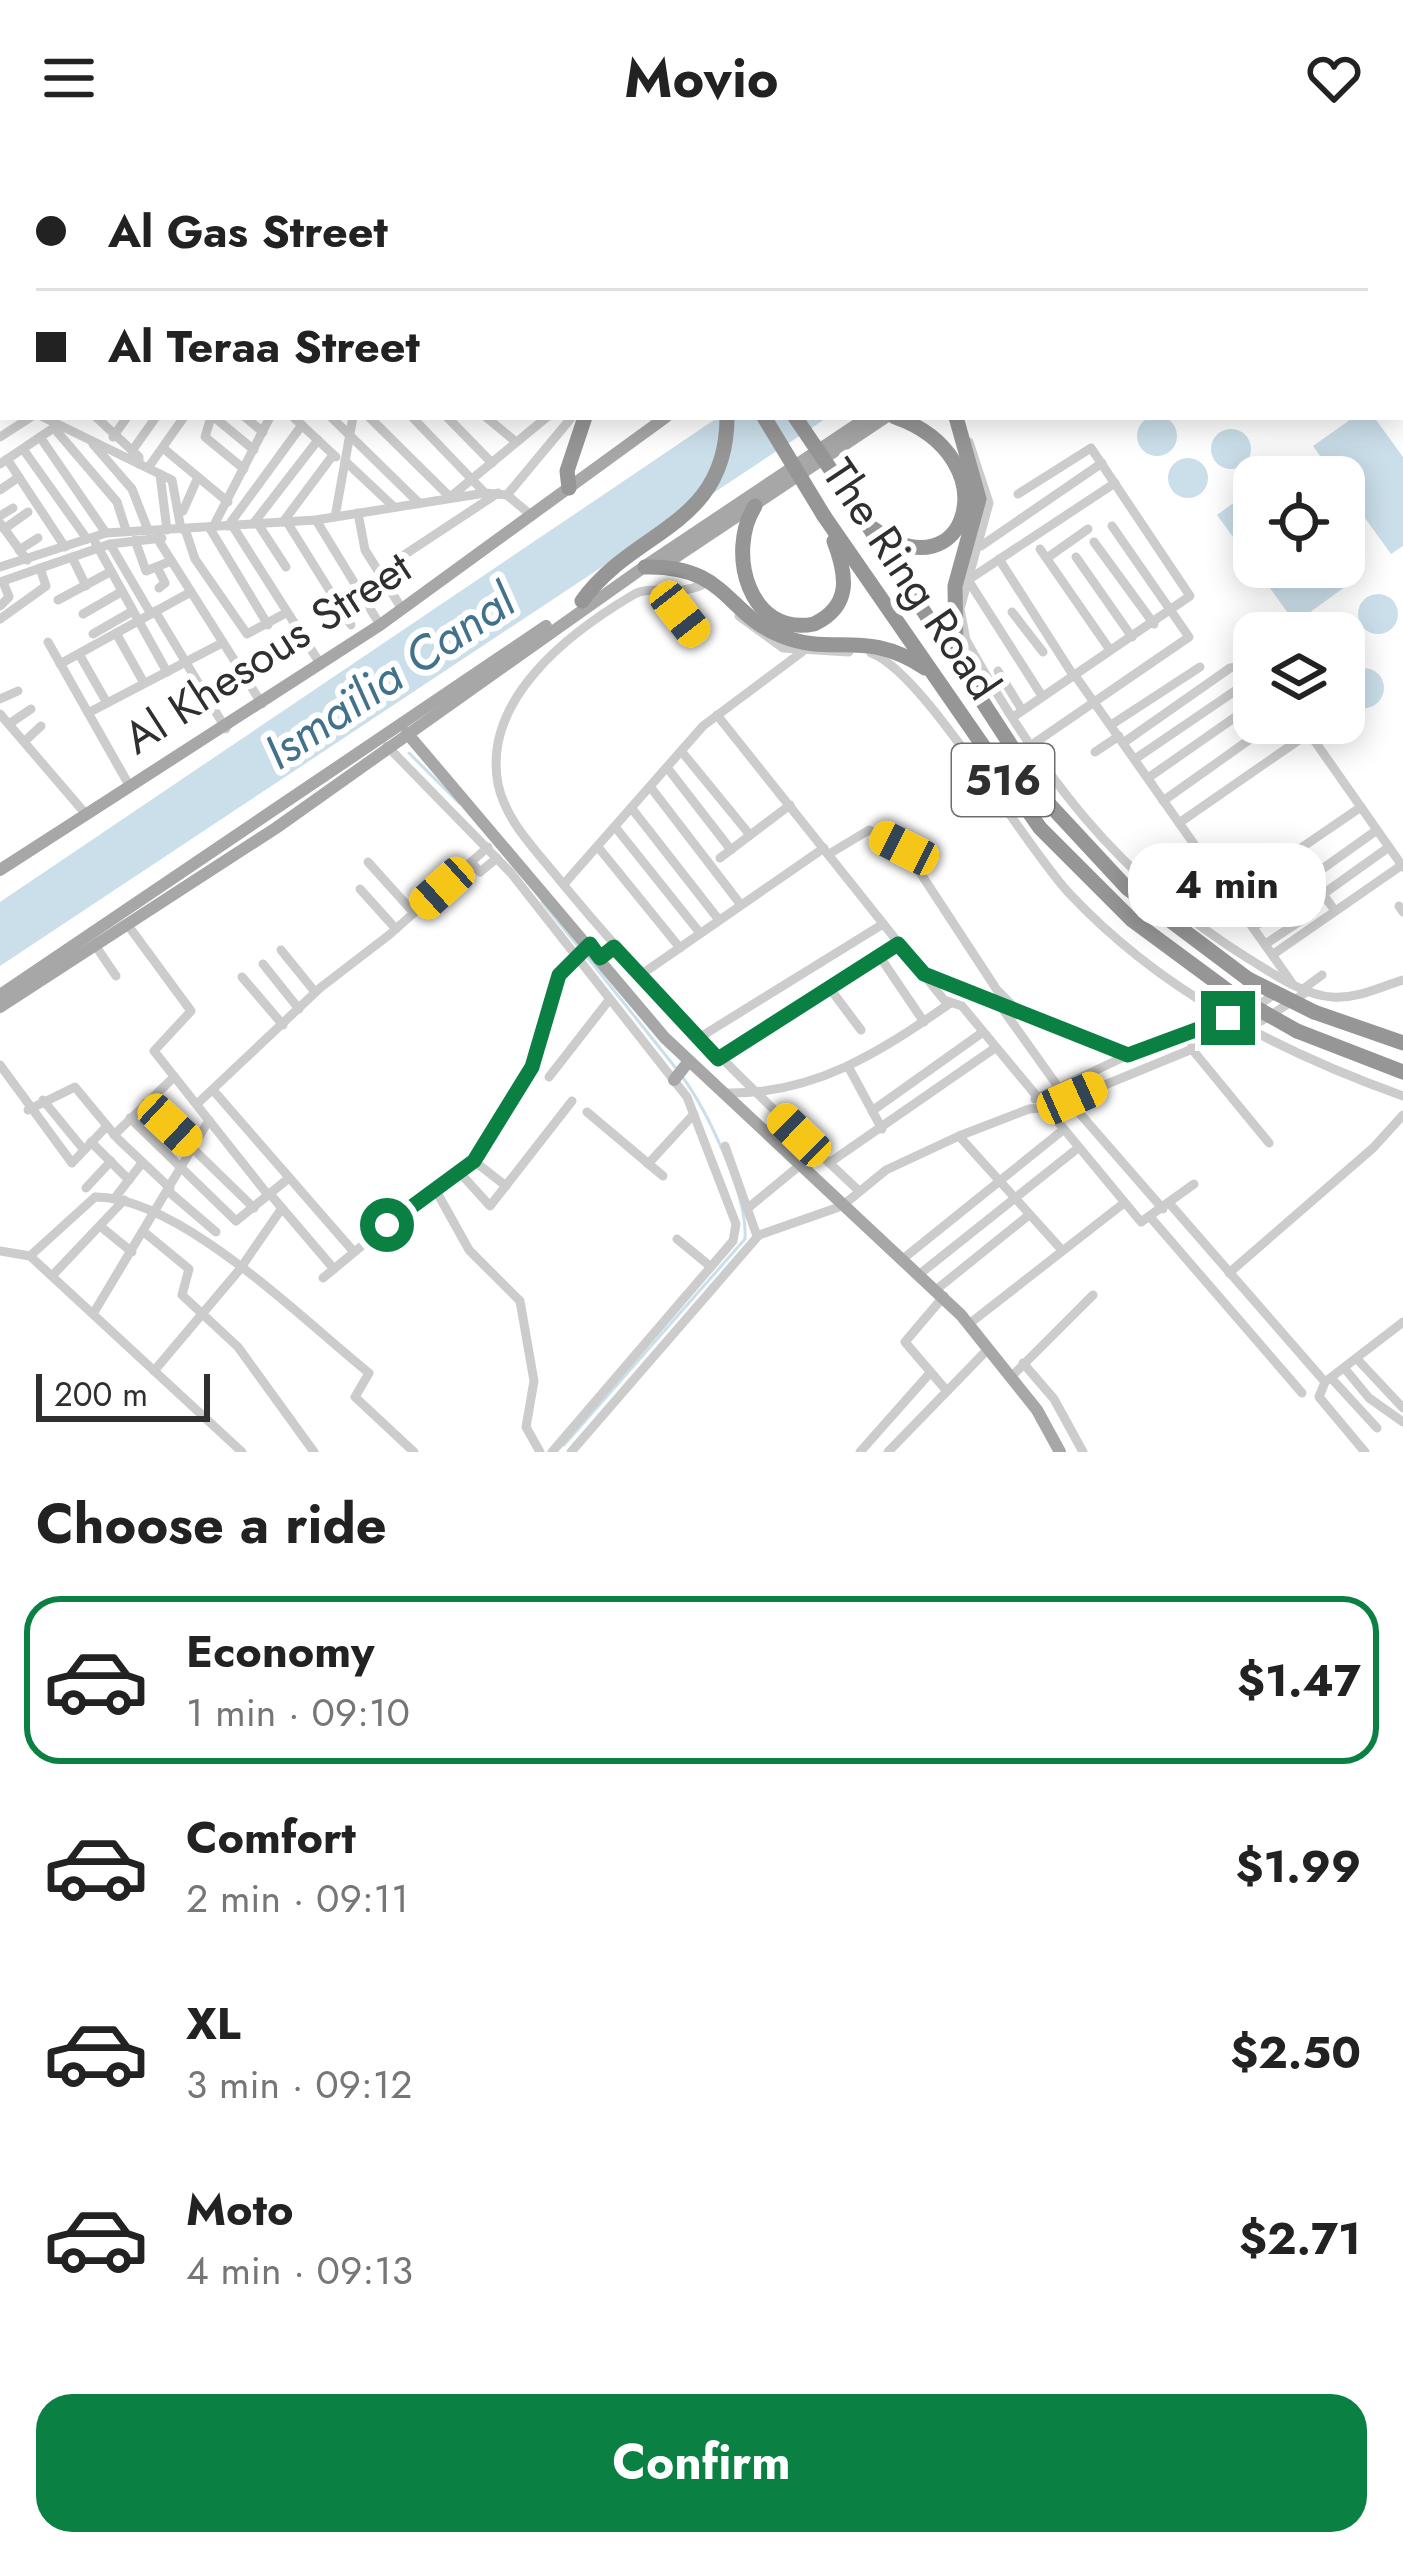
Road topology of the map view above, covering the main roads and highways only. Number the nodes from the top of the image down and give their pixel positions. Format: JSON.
{"nodes":[{"id":1,"x":585,"y":420,"type":"edge"},
{"id":2,"x":662,"y":420,"type":"edge"},
{"id":3,"x":673,"y":420,"type":"edge"},
{"id":4,"x":727,"y":420,"type":"edge"},
{"id":5,"x":766,"y":420,"type":"edge"},
{"id":6,"x":797,"y":420,"type":"edge"},
{"id":7,"x":851,"y":420,"type":"edge"},
{"id":8,"x":864,"y":420,"type":"edge"},
{"id":9,"x":882,"y":420,"type":"edge"},
{"id":10,"x":903,"y":420,"type":"edge"},
{"id":11,"x":957,"y":420,"type":"edge"},
{"id":12,"x":569,"y":488,"type":"junction"},
{"id":13,"x":755,"y":506,"type":"junction"},
{"id":14,"x":824,"y":516,"type":"junction"},
{"id":15,"x":864,"y":519,"type":"junction"},
{"id":16,"x":648,"y":564,"type":"junction"},
{"id":17,"x":582,"y":601,"type":"junction"},
{"id":18,"x":957,"y":659,"type":"junction"},
{"id":19,"x":937,"y":680,"type":"junction"},
{"id":20,"x":407,"y":733,"type":"junction"},
{"id":21,"x":0,"y":870,"type":"edge"},
{"id":22,"x":0,"y":994,"type":"edge"},
{"id":23,"x":0,"y":1006,"type":"edge"},
{"id":24,"x":1403,"y":1043,"type":"edge"},
{"id":25,"x":1403,"y":1072,"type":"edge"},
{"id":26,"x":1060,"y":1452,"type":"edge"}],
"edges":[{"from":1,"to":12,"type":"highway"},
{"from":2,"to":12,"type":"main road"},
{"from":3,"to":12,"type":"main road"},
{"from":4,"to":17,"type":"highway"},
{"from":5,"to":14,"type":"highway","name":"The Ring Road","number":"516","bridge":true},
{"from":6,"to":15,"type":"highway","name":"The Ring Road","number":"516","bridge":true},
{"from":7,"to":17,"type":"main road"},
{"from":8,"to":16,"type":"main road"},
{"from":9,"to":13,"type":"main road"},
{"from":10,"to":15,"type":"highway"},
{"from":11,"to":18,"type":"highway"},
{"from":12,"to":21,"type":"main road","name":"Al Khesous Street"},
{"from":13,"to":14,"type":"highway"},
{"from":13,"to":16,"type":"main road"},
{"from":14,"to":19,"type":"highway","name":"The Ring Road","number":"516"},
{"from":15,"to":18,"type":"highway","name":"The Ring Road","number":"516"},
{"from":16,"to":19,"type":"highway"},
{"from":16,"to":20,"type":"main road"},
{"from":17,"to":22,"type":"main road"},
{"from":18,"to":24,"type":"highway","name":"The Ring Road","number":"516","bridge":true},
{"from":19,"to":25,"type":"highway","name":"The Ring Road","number":"516","bridge":true},
{"from":20,"to":23,"type":"main road"},
{"from":20,"to":26,"type":"main road"}]}
